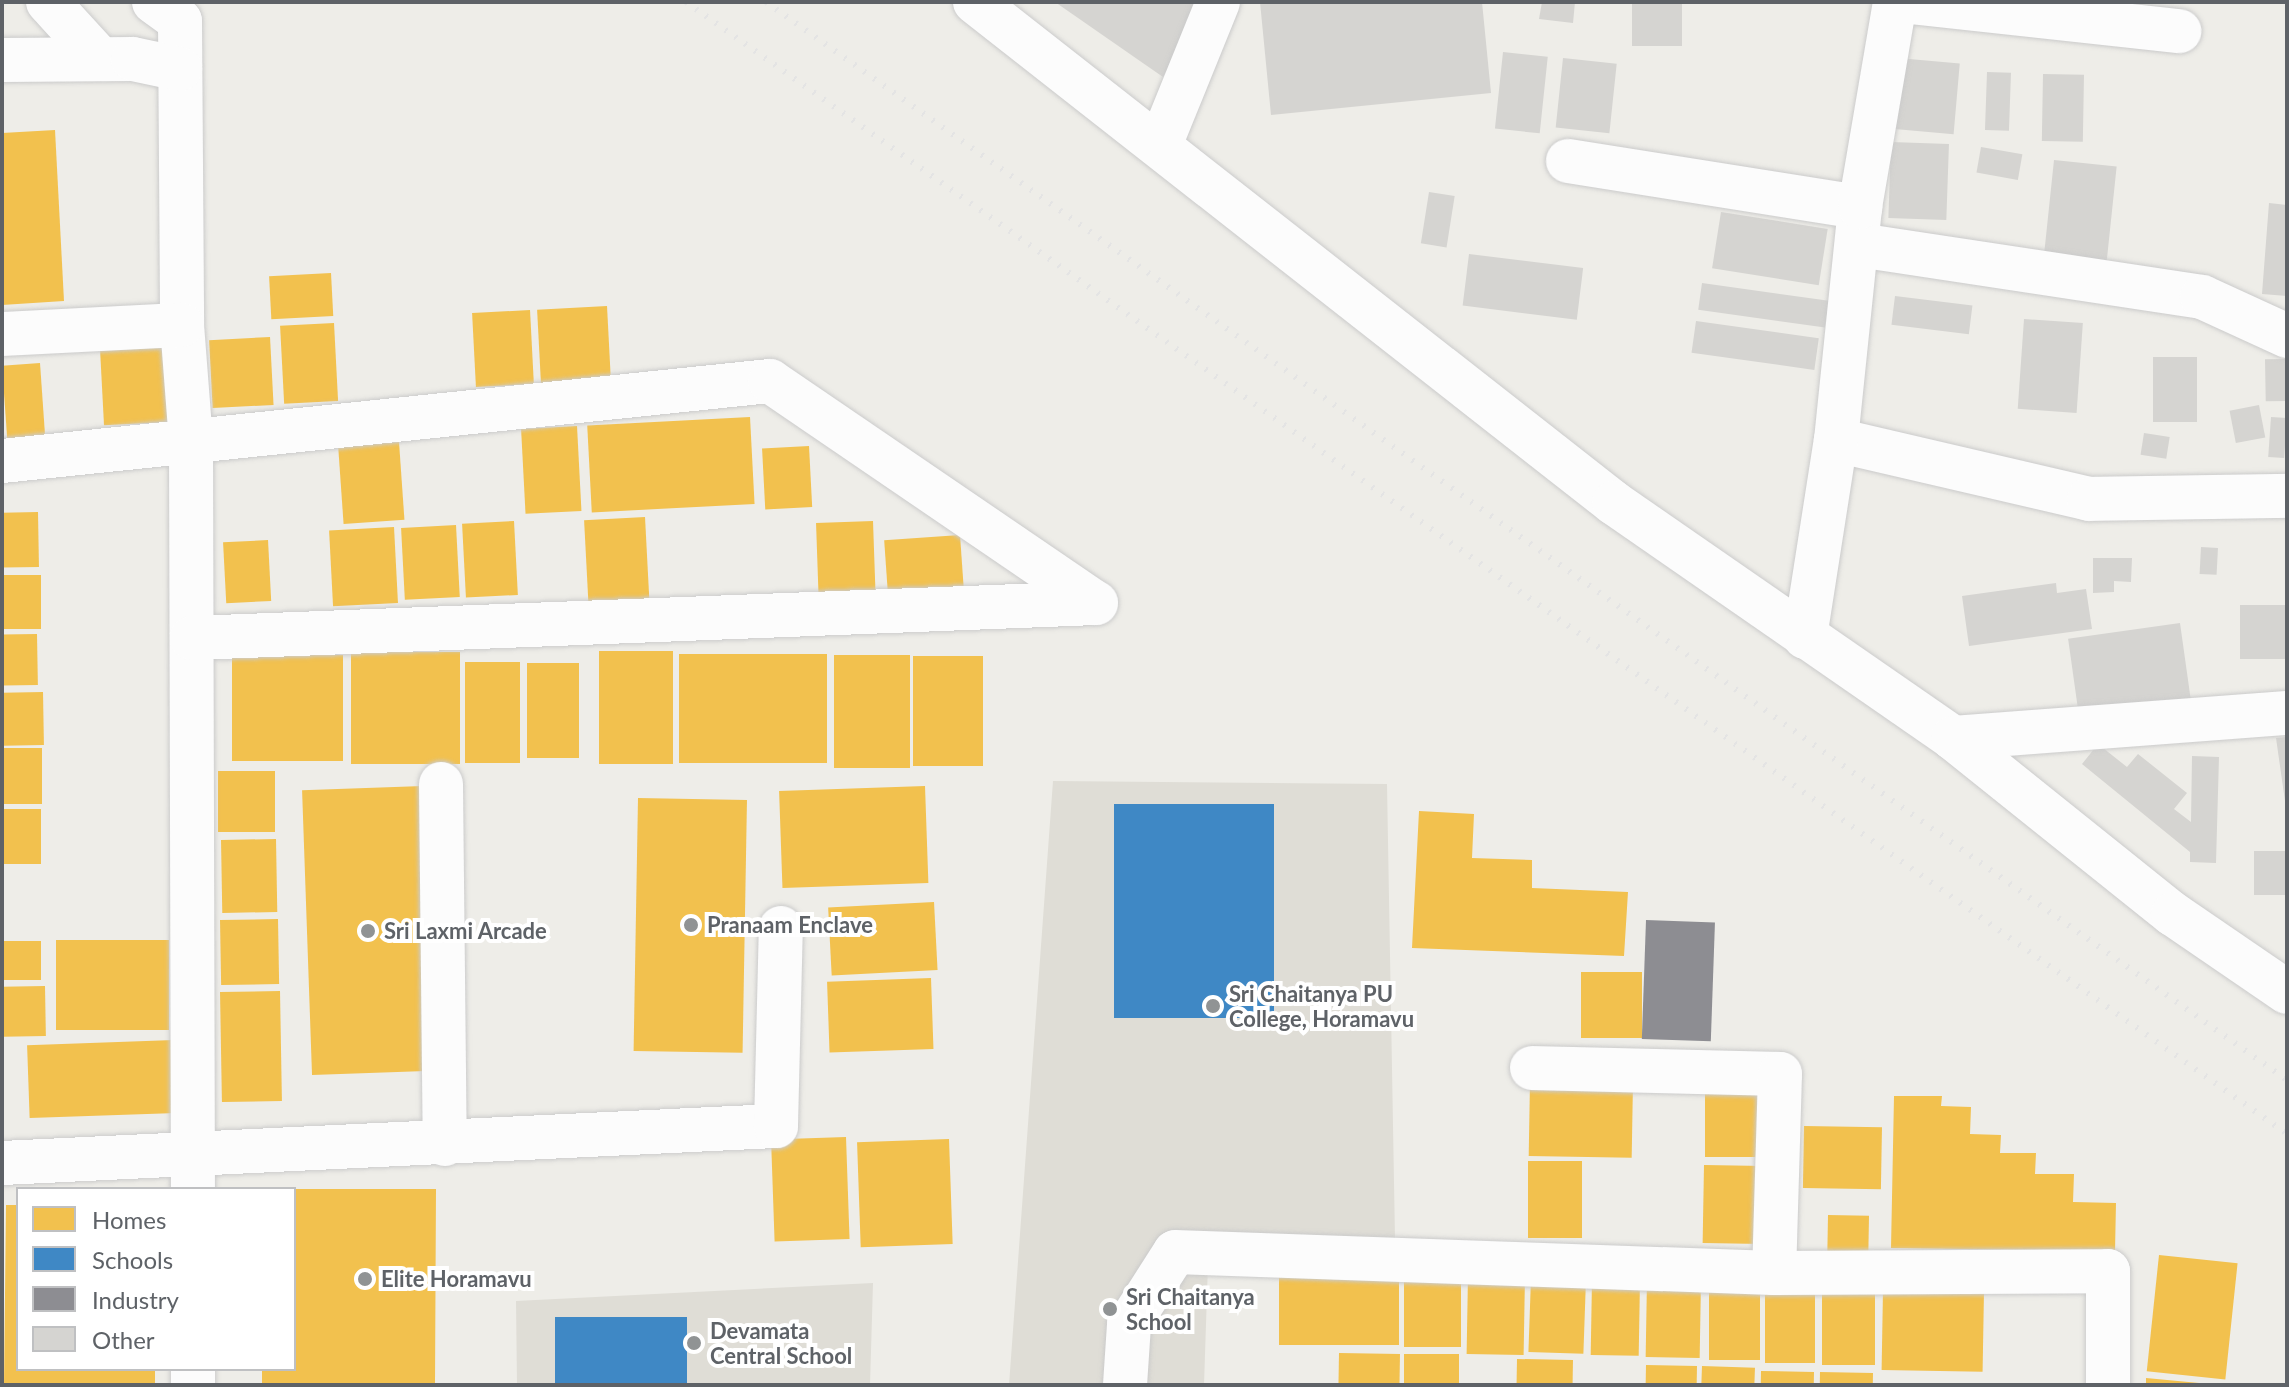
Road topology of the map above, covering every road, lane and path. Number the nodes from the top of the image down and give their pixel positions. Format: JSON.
{"nodes":[{"id":1,"x":48,"y":2,"type":"edge"},
{"id":2,"x":154,"y":2,"type":"edge"},
{"id":3,"x":975,"y":2,"type":"edge"},
{"id":4,"x":1218,"y":2,"type":"edge"},
{"id":5,"x":1895,"y":2,"type":"edge"},
{"id":6,"x":1911,"y":2,"type":"edge"},
{"id":7,"x":2179,"y":31,"type":"dead end"},
{"id":8,"x":100,"y":59,"type":"junction"},
{"id":9,"x":2,"y":60,"type":"edge"},
{"id":10,"x":180,"y":69,"type":"junction"},
{"id":11,"x":1160,"y":145,"type":"junction"},
{"id":12,"x":1568,"y":161,"type":"dead end"},
{"id":13,"x":1859,"y":226,"type":"junction"},
{"id":14,"x":182,"y":325,"type":"junction"},
{"id":15,"x":2,"y":334,"type":"edge"},
{"id":16,"x":2287,"y":336,"type":"edge"},
{"id":17,"x":1836,"y":440,"type":"junction"},
{"id":18,"x":191,"y":441,"type":"junction"},
{"id":19,"x":2,"y":461,"type":"edge"},
{"id":20,"x":2287,"y":496,"type":"edge"},
{"id":21,"x":1805,"y":637,"type":"junction"},
{"id":22,"x":192,"y":638,"type":"junction"},
{"id":23,"x":2287,"y":713,"type":"edge"},
{"id":24,"x":1953,"y":738,"type":"junction"},
{"id":25,"x":441,"y":784,"type":"dead end"},
{"id":26,"x":781,"y":928,"type":"dead end"},
{"id":27,"x":2287,"y":992,"type":"edge"},
{"id":28,"x":1532,"y":1068,"type":"dead end"},
{"id":29,"x":445,"y":1144,"type":"junction"},
{"id":30,"x":2,"y":1163,"type":"edge"},
{"id":31,"x":193,"y":1174,"type":"edge"},
{"id":32,"x":1774,"y":1273,"type":"junction"},
{"id":33,"x":1125,"y":1385,"type":"edge"},
{"id":34,"x":2108,"y":1385,"type":"edge"}],
"edges":[{"from":1,"to":8,"type":"street"},
{"from":2,"to":10,"type":"street"},
{"from":3,"to":11,"type":"street"},
{"from":4,"to":11,"type":"street"},
{"from":5,"to":13,"type":"street"},
{"from":6,"to":7,"type":"street"},
{"from":8,"to":9,"type":"street"},
{"from":8,"to":10,"type":"street"},
{"from":10,"to":14,"type":"street"},
{"from":11,"to":21,"type":"street"},
{"from":12,"to":13,"type":"street"},
{"from":13,"to":16,"type":"street"},
{"from":13,"to":17,"type":"street"},
{"from":14,"to":15,"type":"street"},
{"from":14,"to":18,"type":"street"},
{"from":17,"to":20,"type":"street"},
{"from":17,"to":21,"type":"street"},
{"from":18,"to":19,"type":"street"},
{"from":18,"to":22,"type":"street"},
{"from":18,"to":22,"type":"street"},
{"from":21,"to":24,"type":"street"},
{"from":22,"to":31,"type":"street"},
{"from":23,"to":24,"type":"street"},
{"from":24,"to":27,"type":"street"},
{"from":25,"to":29,"type":"street"},
{"from":26,"to":29,"type":"street"},
{"from":28,"to":32,"type":"street"},
{"from":29,"to":31,"type":"street"},
{"from":30,"to":31,"type":"street"},
{"from":32,"to":33,"type":"street"},
{"from":32,"to":34,"type":"street"}]}
